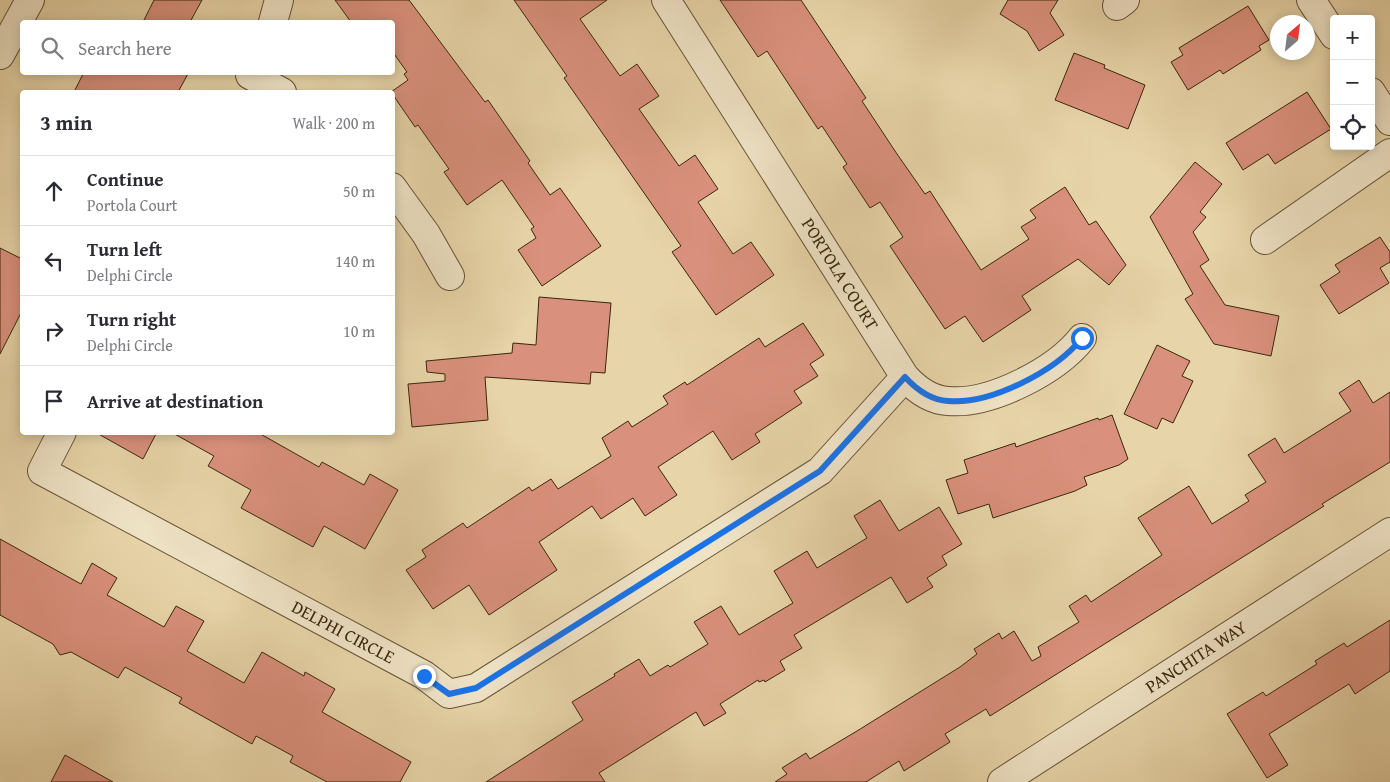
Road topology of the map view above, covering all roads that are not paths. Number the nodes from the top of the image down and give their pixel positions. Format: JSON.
{"nodes":[{"id":1,"x":30,"y":0,"type":"edge"},
{"id":2,"x":280,"y":0,"type":"edge"},
{"id":3,"x":666,"y":0,"type":"edge"},
{"id":4,"x":1311,"y":0,"type":"edge"},
{"id":5,"x":274,"y":20,"type":"edge"},
{"id":6,"x":1330,"y":29,"type":"edge"},
{"id":7,"x":0,"y":55,"type":"edge"},
{"id":8,"x":248,"y":80,"type":"edge"},
{"id":9,"x":276,"y":90,"type":"edge"},
{"id":10,"x":1375,"y":98,"type":"edge"},
{"id":11,"x":1390,"y":121,"type":"edge"},
{"id":12,"x":1390,"y":153,"type":"edge"},
{"id":13,"x":395,"y":191,"type":"edge"},
{"id":14,"x":1264,"y":240,"type":"dead end"},
{"id":15,"x":450,"y":276,"type":"dead end"},
{"id":16,"x":1082,"y":338,"type":"dead end"},
{"id":17,"x":905,"y":377,"type":"junction"},
{"id":18,"x":60,"y":435,"type":"edge"},
{"id":19,"x":1390,"y":532,"type":"edge"},
{"id":20,"x":1002,"y":782,"type":"edge"}],
"edges":[{"from":1,"to":7,"type":"street"},
{"from":2,"to":5,"type":"street"},
{"from":3,"to":17,"type":"street","name":"PORTOLA COURT"},
{"from":4,"to":6,"type":"street"},
{"from":8,"to":9,"type":"street"},
{"from":10,"to":11,"type":"street"},
{"from":12,"to":14,"type":"street"},
{"from":13,"to":15,"type":"street"},
{"from":16,"to":17,"type":"street","name":"PORTOLA COURT"},
{"from":17,"to":18,"type":"street","name":"DELPHI CIRCLE"},
{"from":19,"to":20,"type":"street","name":"PANCHITA WAY"}]}
